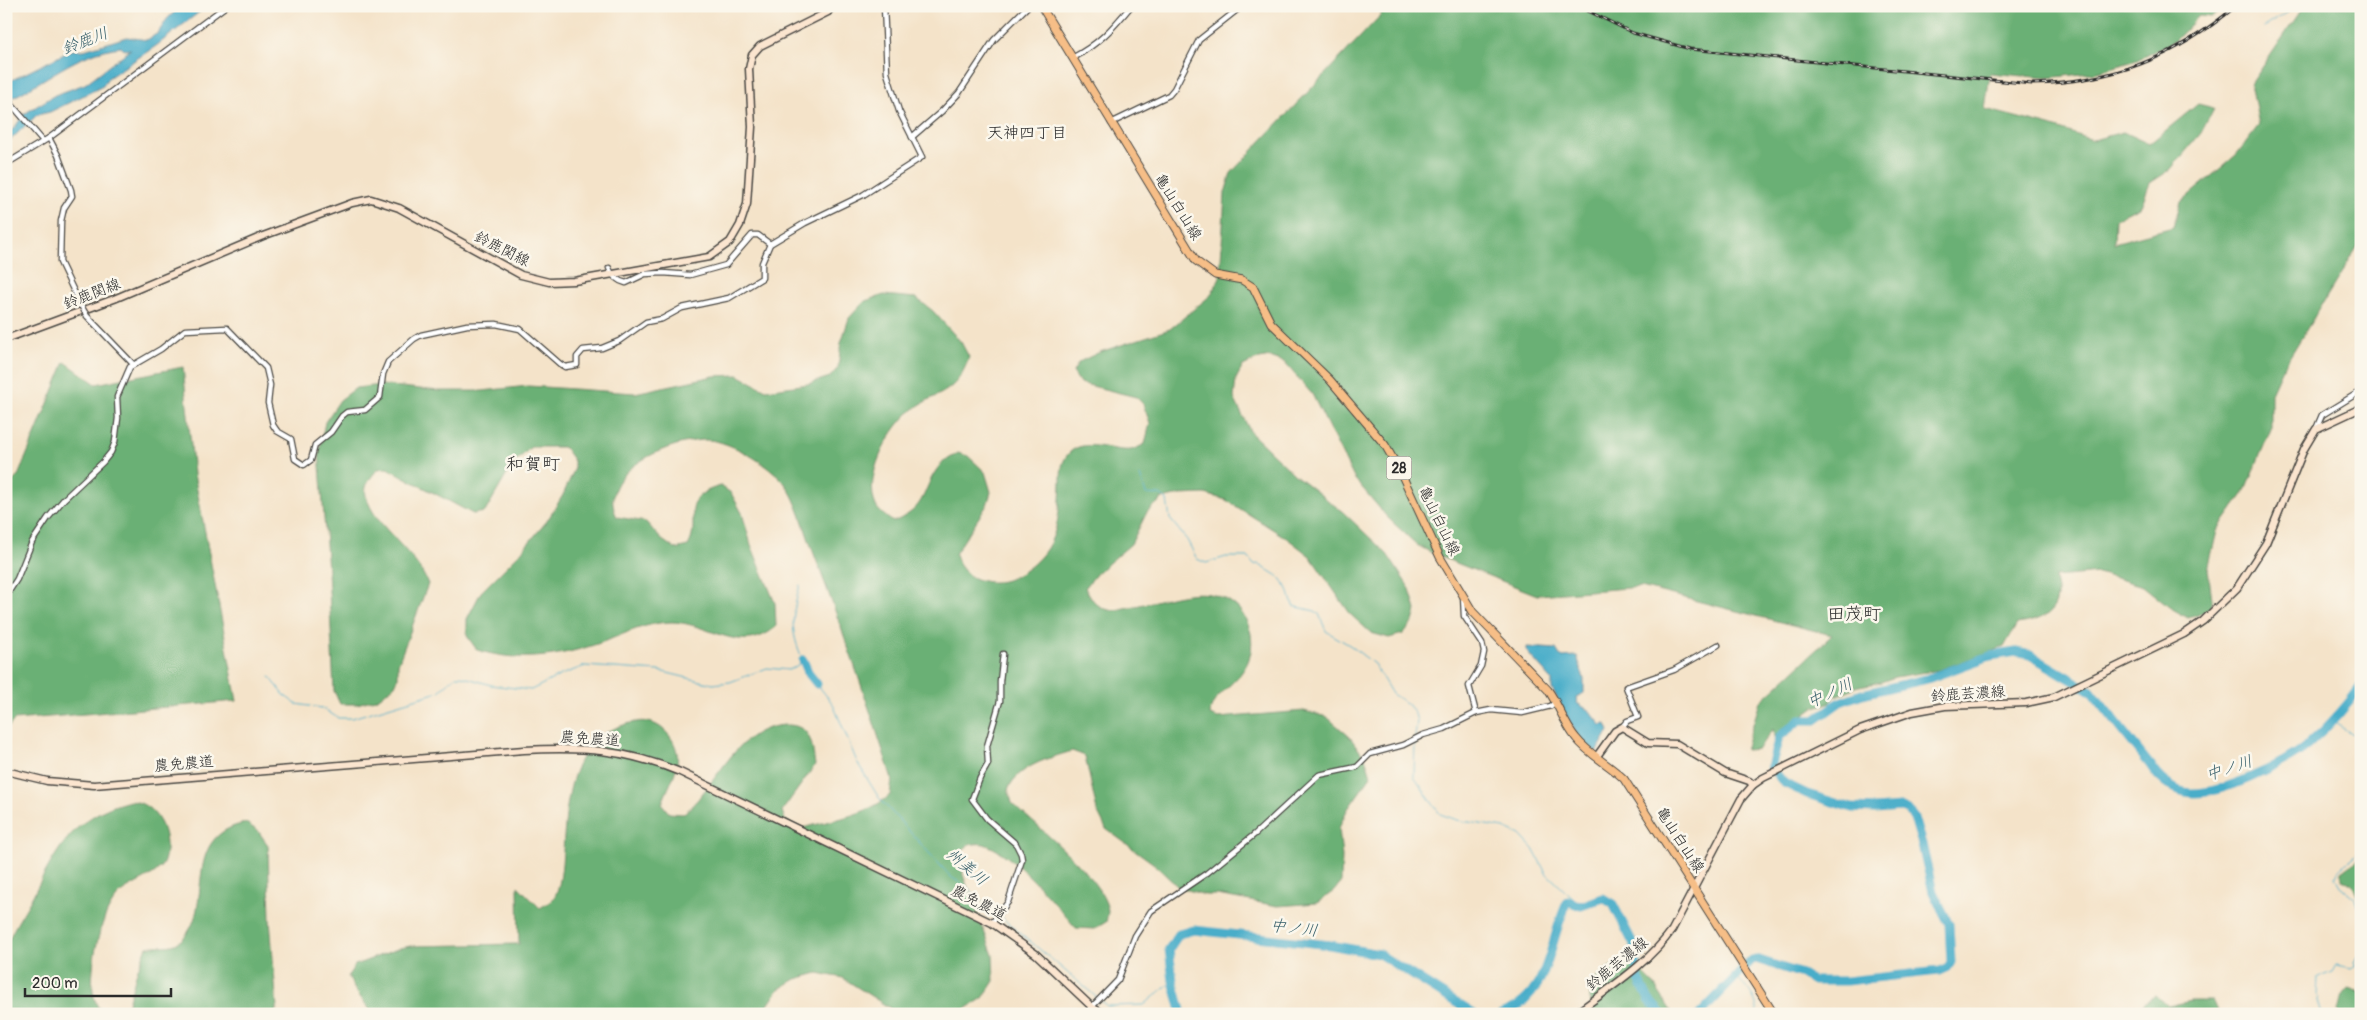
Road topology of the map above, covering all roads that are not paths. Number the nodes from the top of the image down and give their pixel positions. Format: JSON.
{"nodes":[{"id":1,"x":226,"y":6,"type":"edge"},
{"id":2,"x":832,"y":6,"type":"edge"},
{"id":3,"x":884,"y":6,"type":"edge"},
{"id":4,"x":1028,"y":6,"type":"edge"},
{"id":5,"x":1041,"y":6,"type":"edge"},
{"id":6,"x":1131,"y":6,"type":"edge"},
{"id":7,"x":1242,"y":6,"type":"edge"},
{"id":8,"x":1072,"y":58,"type":"junction"},
{"id":9,"x":6,"y":98,"type":"edge"},
{"id":10,"x":1111,"y":123,"type":"junction"},
{"id":11,"x":912,"y":137,"type":"junction"},
{"id":12,"x":49,"y":138,"type":"junction"},
{"id":13,"x":42,"y":139,"type":"junction"},
{"id":14,"x":6,"y":164,"type":"edge"},
{"id":15,"x":770,"y":244,"type":"junction"},
{"id":16,"x":610,"y":271,"type":"junction"},
{"id":17,"x":6,"y":339,"type":"edge"},
{"id":18,"x":133,"y":364,"type":"junction"},
{"id":19,"x":2361,"y":391,"type":"edge"},
{"id":20,"x":2361,"y":408,"type":"edge"},
{"id":21,"x":2316,"y":429,"type":"junction"},
{"id":22,"x":1463,"y":595,"type":"junction"},
{"id":23,"x":6,"y":596,"type":"edge"},
{"id":24,"x":1718,"y":645,"type":"dead end"},
{"id":25,"x":1003,"y":654,"type":"dead end"},
{"id":26,"x":1556,"y":702,"type":"junction"},
{"id":27,"x":1476,"y":713,"type":"junction"},
{"id":28,"x":1622,"y":727,"type":"junction"},
{"id":29,"x":1597,"y":756,"type":"junction"},
{"id":30,"x":6,"y":770,"type":"edge"},
{"id":31,"x":1753,"y":785,"type":"junction"},
{"id":32,"x":1694,"y":887,"type":"junction"},
{"id":33,"x":992,"y":922,"type":"junction"},
{"id":34,"x":1095,"y":1005,"type":"junction"},
{"id":35,"x":1583,"y":1011,"type":"edge"},
{"id":36,"x":1771,"y":1012,"type":"edge"},
{"id":37,"x":1085,"y":1014,"type":"edge"},
{"id":38,"x":1104,"y":1014,"type":"edge"},
{"id":39,"x":1575,"y":1014,"type":"edge"}],
"edges":[{"from":1,"to":12,"type":"street"},
{"from":2,"to":16,"type":"main road","name":"鈴鹿関線"},
{"from":3,"to":11,"type":"street"},
{"from":4,"to":11,"type":"street"},
{"from":5,"to":8,"type":"main road","name":"亀山白山線","number":"28"},
{"from":6,"to":8,"type":"street"},
{"from":7,"to":10,"type":"street"},
{"from":8,"to":10,"type":"main road","name":"亀山白山線","number":"28"},
{"from":9,"to":13,"type":"street"},
{"from":10,"to":22,"type":"main road","name":"亀山白山線","number":"28"},
{"from":11,"to":15,"type":"street"},
{"from":12,"to":13,"type":"street"},
{"from":12,"to":18,"type":"street","bridge":true},
{"from":13,"to":14,"type":"street"},
{"from":15,"to":16,"type":"street"},
{"from":15,"to":18,"type":"street"},
{"from":16,"to":17,"type":"main road","name":"鈴鹿関線"},
{"from":18,"to":23,"type":"street"},
{"from":19,"to":21,"type":"street"},
{"from":20,"to":21,"type":"main road"},
{"from":21,"to":31,"type":"main road","name":"鈴鹿芸濃線"},
{"from":22,"to":26,"type":"main road","name":"亀山白山線","number":"28"},
{"from":22,"to":27,"type":"street"},
{"from":24,"to":28,"type":"street"},
{"from":25,"to":33,"type":"street"},
{"from":26,"to":27,"type":"street"},
{"from":26,"to":29,"type":"main road","name":"亀山白山線","number":"28"},
{"from":27,"to":34,"type":"street"},
{"from":28,"to":29,"type":"main road"},
{"from":28,"to":31,"type":"main road"},
{"from":29,"to":32,"type":"main road","name":"亀山白山線","number":"28"},
{"from":30,"to":33,"type":"main road","name":"農免農道"},
{"from":31,"to":32,"type":"main road","name":"鈴鹿芸濃線"},
{"from":32,"to":35,"type":"main road","name":"鈴鹿芸濃線"},
{"from":32,"to":36,"type":"main road","name":"亀山白山線","number":"28"},
{"from":33,"to":34,"type":"main road","name":"農免農道"},
{"from":34,"to":37,"type":"street"},
{"from":34,"to":38,"type":"main road","name":"農免農道"},
{"from":35,"to":39,"type":"main road","name":"鈴鹿芸濃線"}]}
